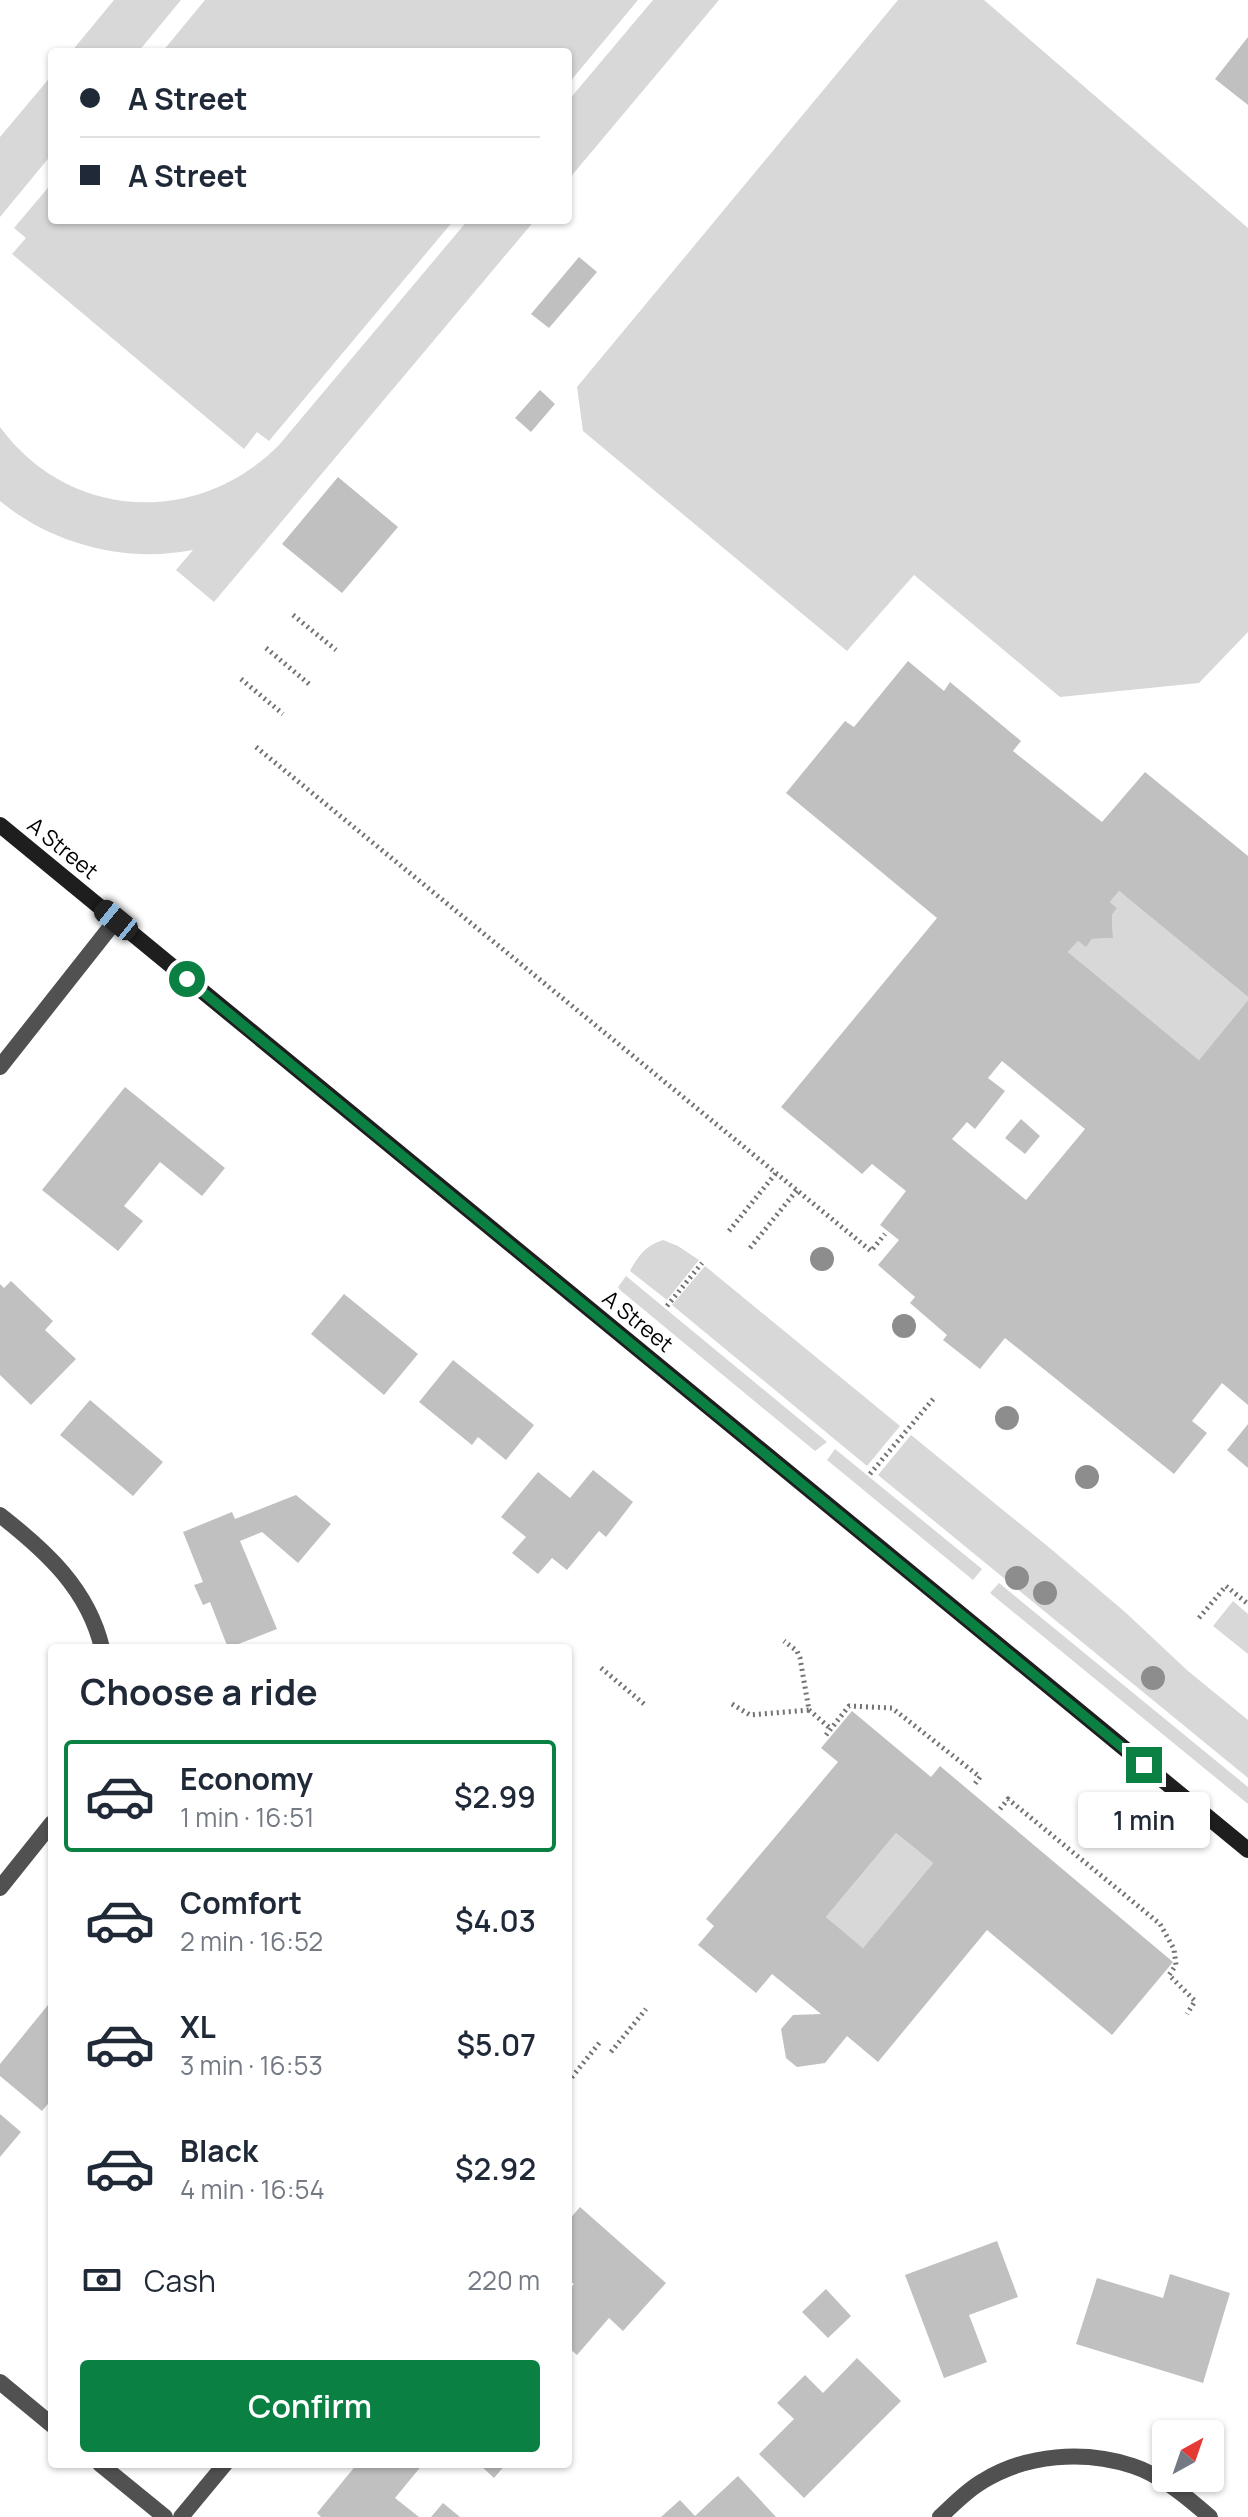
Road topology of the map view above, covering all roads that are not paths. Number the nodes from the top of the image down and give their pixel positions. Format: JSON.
{"nodes":[{"id":1,"x":0,"y":825,"type":"edge"},
{"id":2,"x":116,"y":920,"type":"junction"},
{"id":3,"x":0,"y":1067,"type":"edge"},
{"id":4,"x":0,"y":1515,"type":"edge"},
{"id":5,"x":101,"y":1644,"type":"edge"},
{"id":6,"x":48,"y":1828,"type":"edge"},
{"id":7,"x":1248,"y":1850,"type":"edge"},
{"id":8,"x":0,"y":1888,"type":"edge"},
{"id":9,"x":0,"y":2382,"type":"edge"},
{"id":10,"x":48,"y":2422,"type":"edge"},
{"id":11,"x":105,"y":2468,"type":"edge"},
{"id":12,"x":222,"y":2468,"type":"edge"},
{"id":13,"x":165,"y":2517,"type":"edge"},
{"id":14,"x":181,"y":2517,"type":"edge"},
{"id":15,"x":940,"y":2517,"type":"edge"},
{"id":16,"x":1210,"y":2517,"type":"edge"}],
"edges":[{"from":1,"to":2,"type":"main road","name":"A Street"},
{"from":2,"to":3,"type":"street"},
{"from":2,"to":7,"type":"main road","name":"A Street"},
{"from":4,"to":5,"type":"street"},
{"from":6,"to":8,"type":"street"},
{"from":9,"to":10,"type":"street"},
{"from":11,"to":13,"type":"street"},
{"from":12,"to":14,"type":"street"},
{"from":15,"to":16,"type":"street"}]}
